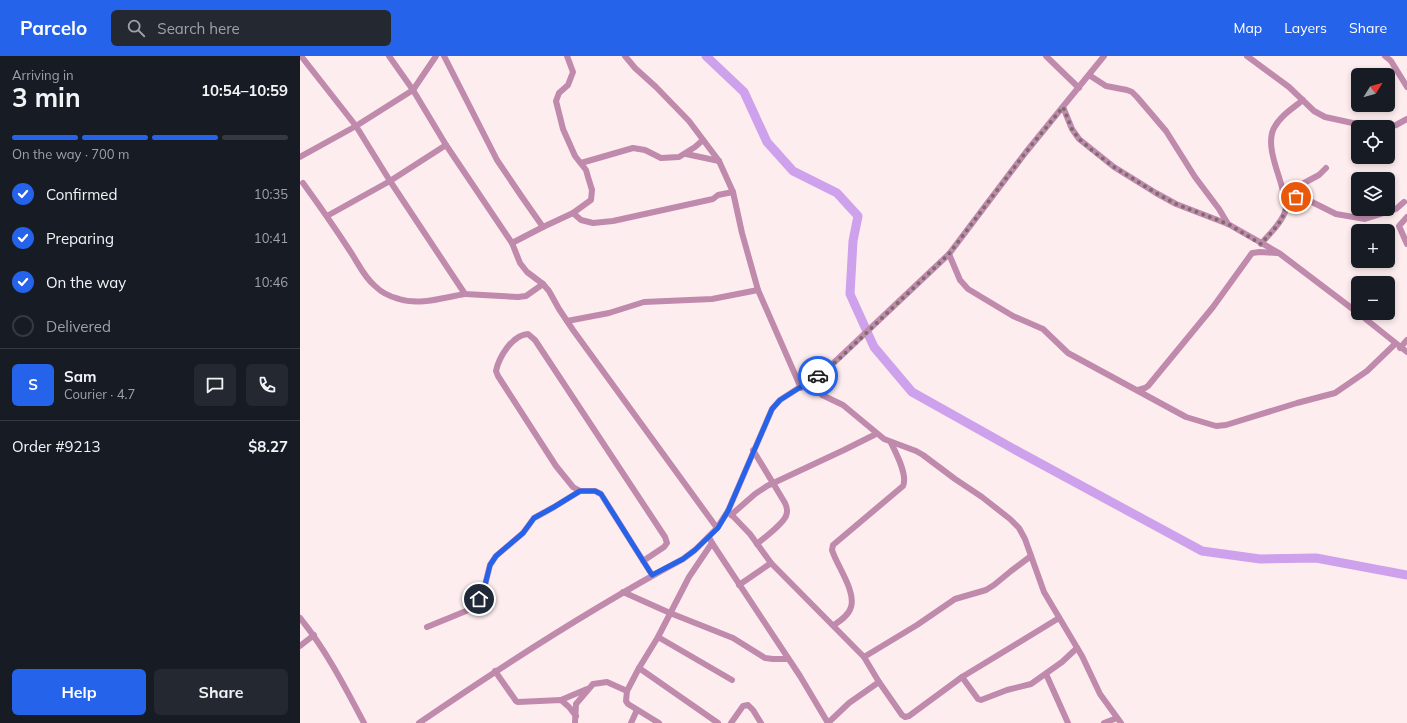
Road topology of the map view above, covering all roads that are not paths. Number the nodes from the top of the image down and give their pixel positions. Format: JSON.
{"nodes":[{"id":1,"x":301,"y":56,"type":"edge"},
{"id":2,"x":388,"y":56,"type":"edge"},
{"id":3,"x":436,"y":56,"type":"edge"},
{"id":4,"x":444,"y":56,"type":"edge"},
{"id":5,"x":566,"y":56,"type":"edge"},
{"id":6,"x":625,"y":56,"type":"edge"},
{"id":7,"x":1046,"y":56,"type":"edge"},
{"id":8,"x":1104,"y":56,"type":"edge"},
{"id":9,"x":1247,"y":56,"type":"edge"},
{"id":10,"x":1385,"y":56,"type":"edge"},
{"id":11,"x":1089,"y":75,"type":"junction"},
{"id":12,"x":1407,"y":87,"type":"edge"},
{"id":13,"x":1079,"y":88,"type":"junction"},
{"id":14,"x":413,"y":90,"type":"junction"},
{"id":15,"x":1303,"y":100,"type":"junction"},
{"id":16,"x":1063,"y":107,"type":"junction"},
{"id":17,"x":1407,"y":119,"type":"edge"},
{"id":18,"x":1351,"y":123,"type":"edge"},
{"id":19,"x":1395,"y":125,"type":"edge"},
{"id":20,"x":356,"y":126,"type":"junction"},
{"id":21,"x":703,"y":140,"type":"junction"},
{"id":22,"x":446,"y":145,"type":"junction"},
{"id":23,"x":686,"y":154,"type":"junction"},
{"id":24,"x":300,"y":158,"type":"edge"},
{"id":25,"x":719,"y":161,"type":"junction"},
{"id":26,"x":581,"y":163,"type":"junction"},
{"id":27,"x":1326,"y":168,"type":"dead end"},
{"id":28,"x":390,"y":181,"type":"junction"},
{"id":29,"x":301,"y":182,"type":"edge"},
{"id":30,"x":733,"y":192,"type":"junction"},
{"id":31,"x":1286,"y":202,"type":"junction"},
{"id":32,"x":1404,"y":202,"type":"dead end"},
{"id":33,"x":573,"y":213,"type":"junction"},
{"id":34,"x":327,"y":216,"type":"junction"},
{"id":35,"x":1407,"y":217,"type":"edge"},
{"id":36,"x":1228,"y":224,"type":"junction"},
{"id":37,"x":543,"y":227,"type":"junction"},
{"id":38,"x":512,"y":243,"type":"junction"},
{"id":39,"x":1261,"y":244,"type":"junction"},
{"id":40,"x":1407,"y":244,"type":"edge"},
{"id":41,"x":1279,"y":253,"type":"junction"},
{"id":42,"x":949,"y":254,"type":"junction"},
{"id":43,"x":543,"y":284,"type":"junction"},
{"id":44,"x":758,"y":290,"type":"junction"},
{"id":45,"x":465,"y":294,"type":"junction"},
{"id":46,"x":1351,"y":308,"type":"edge"},
{"id":47,"x":1366,"y":320,"type":"edge"},
{"id":48,"x":567,"y":321,"type":"junction"},
{"id":49,"x":1407,"y":340,"type":"edge"},
{"id":50,"x":1397,"y":346,"type":"junction"},
{"id":51,"x":1407,"y":352,"type":"edge"},
{"id":52,"x":810,"y":382,"type":"junction"},
{"id":53,"x":801,"y":388,"type":"junction"},
{"id":54,"x":1138,"y":390,"type":"junction"},
{"id":55,"x":876,"y":434,"type":"junction"},
{"id":56,"x":891,"y":442,"type":"junction"},
{"id":57,"x":753,"y":450,"type":"junction"},
{"id":58,"x":773,"y":483,"type":"junction"},
{"id":59,"x":580,"y":491,"type":"junction"},
{"id":60,"x":729,"y":513,"type":"junction"},
{"id":61,"x":718,"y":528,"type":"junction"},
{"id":62,"x":709,"y":537,"type":"junction"},
{"id":63,"x":712,"y":543,"type":"junction"},
{"id":64,"x":757,"y":544,"type":"junction"},
{"id":65,"x":1031,"y":556,"type":"junction"},
{"id":66,"x":643,"y":561,"type":"junction"},
{"id":67,"x":771,"y":562,"type":"junction"},
{"id":68,"x":652,"y":575,"type":"junction"},
{"id":69,"x":739,"y":585,"type":"junction"},
{"id":70,"x":624,"y":592,"type":"junction"},
{"id":71,"x":670,"y":613,"type":"junction"},
{"id":72,"x":300,"y":618,"type":"edge"},
{"id":73,"x":1059,"y":618,"type":"junction"},
{"id":74,"x":834,"y":625,"type":"junction"},
{"id":75,"x":427,"y":627,"type":"dead end"},
{"id":76,"x":314,"y":635,"type":"junction"},
{"id":77,"x":658,"y":637,"type":"junction"},
{"id":78,"x":300,"y":646,"type":"edge"},
{"id":79,"x":1077,"y":648,"type":"junction"},
{"id":80,"x":864,"y":657,"type":"junction"},
{"id":81,"x":788,"y":659,"type":"junction"},
{"id":82,"x":639,"y":668,"type":"junction"},
{"id":83,"x":495,"y":671,"type":"junction"},
{"id":84,"x":1046,"y":674,"type":"junction"},
{"id":85,"x":962,"y":677,"type":"junction"},
{"id":86,"x":732,"y":680,"type":"dead end"},
{"id":87,"x":879,"y":682,"type":"junction"},
{"id":88,"x":588,"y":688,"type":"junction"},
{"id":89,"x":627,"y":691,"type":"junction"},
{"id":90,"x":561,"y":700,"type":"junction"},
{"id":91,"x":637,"y":710,"type":"junction"},
{"id":92,"x":576,"y":716,"type":"junction"},
{"id":93,"x":1119,"y":720,"type":"edge"},
{"id":94,"x":364,"y":723,"type":"edge"},
{"id":95,"x":419,"y":723,"type":"edge"},
{"id":96,"x":575,"y":723,"type":"edge"},
{"id":97,"x":631,"y":723,"type":"edge"},
{"id":98,"x":659,"y":723,"type":"edge"},
{"id":99,"x":718,"y":723,"type":"edge"},
{"id":100,"x":731,"y":723,"type":"edge"},
{"id":101,"x":760,"y":723,"type":"edge"},
{"id":102,"x":1068,"y":723,"type":"edge"},
{"id":103,"x":1104,"y":723,"type":"edge"}],
"edges":[{"from":1,"to":20,"type":"street"},
{"from":2,"to":14,"type":"street"},
{"from":3,"to":14,"type":"street"},
{"from":4,"to":37,"type":"street"},
{"from":5,"to":26,"type":"street"},
{"from":6,"to":21,"type":"street"},
{"from":7,"to":13,"type":"street"},
{"from":8,"to":11,"type":"street"},
{"from":9,"to":15,"type":"street"},
{"from":10,"to":12,"type":"street"},
{"from":11,"to":13,"type":"street"},
{"from":11,"to":36,"type":"street"},
{"from":13,"to":16,"type":"street"},
{"from":14,"to":20,"type":"street"},
{"from":14,"to":22,"type":"street"},
{"from":15,"to":18,"type":"street"},
{"from":15,"to":31,"type":"street"},
{"from":16,"to":36,"type":"street"},
{"from":16,"to":42,"type":"street"},
{"from":17,"to":19,"type":"street"},
{"from":20,"to":24,"type":"street"},
{"from":20,"to":28,"type":"street"},
{"from":21,"to":23,"type":"street"},
{"from":21,"to":25,"type":"street"},
{"from":22,"to":28,"type":"street"},
{"from":22,"to":38,"type":"street"},
{"from":23,"to":25,"type":"street"},
{"from":23,"to":26,"type":"street"},
{"from":25,"to":30,"type":"street"},
{"from":26,"to":33,"type":"street"},
{"from":27,"to":31,"type":"street"},
{"from":28,"to":34,"type":"street"},
{"from":28,"to":45,"type":"street"},
{"from":29,"to":34,"type":"street"},
{"from":30,"to":33,"type":"street"},
{"from":30,"to":44,"type":"street"},
{"from":31,"to":32,"type":"street"},
{"from":31,"to":39,"type":"street"},
{"from":33,"to":37,"type":"street"},
{"from":34,"to":45,"type":"street"},
{"from":35,"to":40,"type":"street"},
{"from":36,"to":39,"type":"street"},
{"from":37,"to":38,"type":"street"},
{"from":38,"to":43,"type":"street"},
{"from":39,"to":41,"type":"street"},
{"from":41,"to":46,"type":"street"},
{"from":41,"to":54,"type":"street"},
{"from":42,"to":52,"type":"street"},
{"from":42,"to":54,"type":"street"},
{"from":43,"to":45,"type":"street"},
{"from":43,"to":48,"type":"street"},
{"from":44,"to":48,"type":"street"},
{"from":44,"to":53,"type":"street"},
{"from":47,"to":50,"type":"street"},
{"from":48,"to":61,"type":"street"},
{"from":49,"to":50,"type":"street"},
{"from":50,"to":51,"type":"street"},
{"from":50,"to":54,"type":"street"},
{"from":52,"to":53,"type":"street"},
{"from":52,"to":55,"type":"street"},
{"from":53,"to":57,"type":"street"},
{"from":55,"to":56,"type":"street"},
{"from":55,"to":58,"type":"street"},
{"from":56,"to":65,"type":"street"},
{"from":56,"to":74,"type":"street"},
{"from":57,"to":58,"type":"street"},
{"from":57,"to":60,"type":"street"},
{"from":58,"to":60,"type":"street"},
{"from":58,"to":64,"type":"street"},
{"from":59,"to":66,"type":"street"},
{"from":59,"to":66,"type":"street"},
{"from":59,"to":75,"type":"street"},
{"from":60,"to":61,"type":"street"},
{"from":60,"to":64,"type":"street"},
{"from":61,"to":62,"type":"street"},
{"from":62,"to":63,"type":"street"},
{"from":62,"to":68,"type":"street"},
{"from":63,"to":69,"type":"street"},
{"from":63,"to":71,"type":"street"},
{"from":64,"to":67,"type":"street"},
{"from":65,"to":73,"type":"street"},
{"from":65,"to":80,"type":"street"},
{"from":66,"to":68,"type":"street"},
{"from":67,"to":69,"type":"street"},
{"from":67,"to":74,"type":"street"},
{"from":68,"to":70,"type":"street"},
{"from":69,"to":81,"type":"street"},
{"from":70,"to":71,"type":"street"},
{"from":70,"to":83,"type":"street"},
{"from":71,"to":77,"type":"street"},
{"from":71,"to":81,"type":"street"},
{"from":72,"to":76,"type":"street"},
{"from":73,"to":79,"type":"street"},
{"from":73,"to":85,"type":"street"},
{"from":74,"to":80,"type":"street"},
{"from":76,"to":78,"type":"street"},
{"from":76,"to":94,"type":"street"},
{"from":77,"to":82,"type":"street"},
{"from":77,"to":86,"type":"street"},
{"from":79,"to":84,"type":"street"},
{"from":79,"to":93,"type":"street"},
{"from":80,"to":87,"type":"street"},
{"from":81,"to":87,"type":"street"},
{"from":82,"to":89,"type":"street"},
{"from":82,"to":99,"type":"street"},
{"from":83,"to":90,"type":"street"},
{"from":83,"to":95,"type":"street"},
{"from":84,"to":85,"type":"street"},
{"from":84,"to":102,"type":"street"},
{"from":85,"to":87,"type":"street"},
{"from":88,"to":89,"type":"street"},
{"from":88,"to":90,"type":"street"},
{"from":88,"to":92,"type":"street"},
{"from":89,"to":91,"type":"street"},
{"from":90,"to":92,"type":"street"},
{"from":91,"to":97,"type":"street"},
{"from":91,"to":98,"type":"street"},
{"from":92,"to":96,"type":"street"},
{"from":93,"to":103,"type":"street"},
{"from":100,"to":101,"type":"street"}]}
